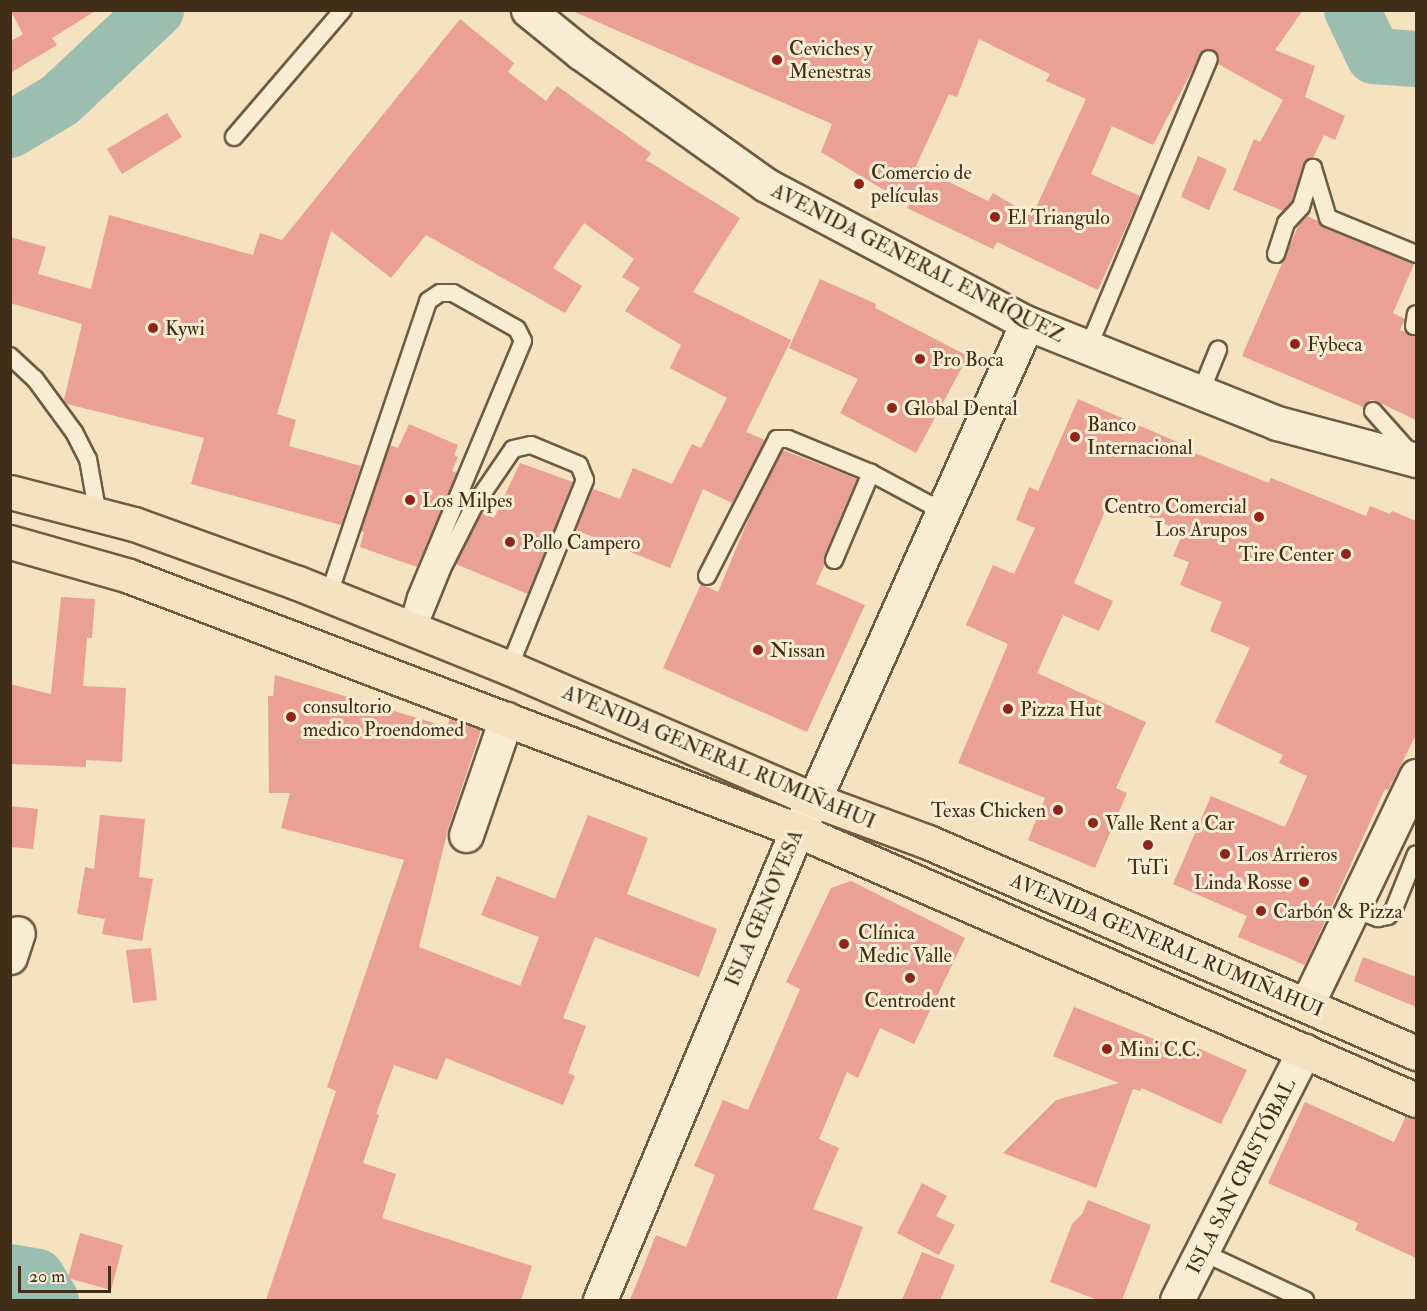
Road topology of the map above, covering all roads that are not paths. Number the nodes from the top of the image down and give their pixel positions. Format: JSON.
{"nodes":[{"id":1,"x":343,"y":10,"type":"edge"},
{"id":2,"x":528,"y":10,"type":"edge"},
{"id":3,"x":1209,"y":59,"type":"dead end"},
{"id":4,"x":234,"y":137,"type":"dead end"},
{"id":5,"x":1276,"y":254,"type":"dead end"},
{"id":6,"x":1416,"y":254,"type":"edge"},
{"id":7,"x":1027,"y":323,"type":"junction"},
{"id":8,"x":1088,"y":348,"type":"junction"},
{"id":9,"x":1218,"y":350,"type":"dead end"},
{"id":10,"x":10,"y":356,"type":"edge"},
{"id":11,"x":1200,"y":394,"type":"junction"},
{"id":12,"x":1373,"y":411,"type":"dead end"},
{"id":13,"x":1416,"y":459,"type":"edge"},
{"id":14,"x":871,"y":473,"type":"junction"},
{"id":15,"x":10,"y":492,"type":"edge"},
{"id":16,"x":942,"y":511,"type":"junction"},
{"id":17,"x":98,"y":515,"type":"junction"},
{"id":18,"x":10,"y":542,"type":"edge"},
{"id":19,"x":834,"y":560,"type":"dead end"},
{"id":20,"x":707,"y":576,"type":"dead end"},
{"id":21,"x":328,"y":597,"type":"junction"},
{"id":22,"x":412,"y":629,"type":"junction"},
{"id":23,"x":509,"y":668,"type":"junction"},
{"id":24,"x":506,"y":719,"type":"junction"},
{"id":25,"x":1416,"y":776,"type":"edge"},
{"id":26,"x":814,"y":800,"type":"junction"},
{"id":27,"x":797,"y":830,"type":"junction"},
{"id":28,"x":466,"y":835,"type":"dead end"},
{"id":29,"x":1416,"y":854,"type":"edge"},
{"id":30,"x":1353,"y":909,"type":"junction"},
{"id":31,"x":1308,"y":1004,"type":"junction"},
{"id":32,"x":1304,"y":1051,"type":"junction"},
{"id":33,"x":1416,"y":1053,"type":"edge"},
{"id":34,"x":1416,"y":1100,"type":"edge"},
{"id":35,"x":1202,"y":1252,"type":"junction"},
{"id":36,"x":600,"y":1300,"type":"edge"},
{"id":37,"x":1177,"y":1300,"type":"edge"},
{"id":38,"x":1305,"y":1300,"type":"edge"}],
"edges":[{"from":1,"to":4,"type":"lane"},
{"from":2,"to":7,"type":"street","name":"AVENIDA GENERAL ENRÍQUEZ"},
{"from":3,"to":8,"type":"lane"},
{"from":5,"to":6,"type":"lane"},
{"from":7,"to":8,"type":"street","name":"AVENIDA GENERAL ENRÍQUEZ"},
{"from":7,"to":16,"type":"street","name":"ISLA GENOVESA"},
{"from":8,"to":11,"type":"street","name":"AVENIDA GENERAL ENRÍQUEZ"},
{"from":9,"to":11,"type":"lane"},
{"from":10,"to":17,"type":"lane"},
{"from":11,"to":13,"type":"street","name":"AVENIDA GENERAL ENRÍQUEZ"},
{"from":12,"to":13,"type":"lane"},
{"from":14,"to":16,"type":"lane"},
{"from":14,"to":19,"type":"lane"},
{"from":14,"to":20,"type":"lane"},
{"from":15,"to":17,"type":"highway","name":"AVENIDA GENERAL RUMIÑAHUI"},
{"from":16,"to":26,"type":"street","name":"ISLA GENOVESA"},
{"from":17,"to":21,"type":"highway","name":"AVENIDA GENERAL RUMIÑAHUI"},
{"from":18,"to":24,"type":"highway","name":"AVENIDA GENERAL RUMIÑAHUI"},
{"from":21,"to":22,"type":"highway","name":"AVENIDA GENERAL RUMIÑAHUI"},
{"from":21,"to":22,"type":"lane"},
{"from":22,"to":23,"type":"highway","name":"AVENIDA GENERAL RUMIÑAHUI"},
{"from":22,"to":23,"type":"lane"},
{"from":23,"to":26,"type":"highway","name":"AVENIDA GENERAL RUMIÑAHUI"},
{"from":24,"to":27,"type":"highway","name":"AVENIDA GENERAL RUMIÑAHUI"},
{"from":24,"to":28,"type":"street"},
{"from":25,"to":30,"type":"street"},
{"from":26,"to":27,"type":"street","name":"ISLA GENOVESA"},
{"from":26,"to":31,"type":"highway","name":"AVENIDA GENERAL RUMIÑAHUI"},
{"from":27,"to":32,"type":"highway","name":"AVENIDA GENERAL RUMIÑAHUI"},
{"from":27,"to":36,"type":"street","name":"ISLA GENOVESA"},
{"from":29,"to":30,"type":"lane"},
{"from":30,"to":31,"type":"street"},
{"from":31,"to":33,"type":"highway","name":"AVENIDA GENERAL RUMIÑAHUI"},
{"from":32,"to":34,"type":"highway","name":"AVENIDA GENERAL RUMIÑAHUI"},
{"from":32,"to":35,"type":"street","name":"ISLA SAN CRISTÓBAL"},
{"from":35,"to":37,"type":"street","name":"ISLA SAN CRISTÓBAL"},
{"from":35,"to":38,"type":"lane"}]}
